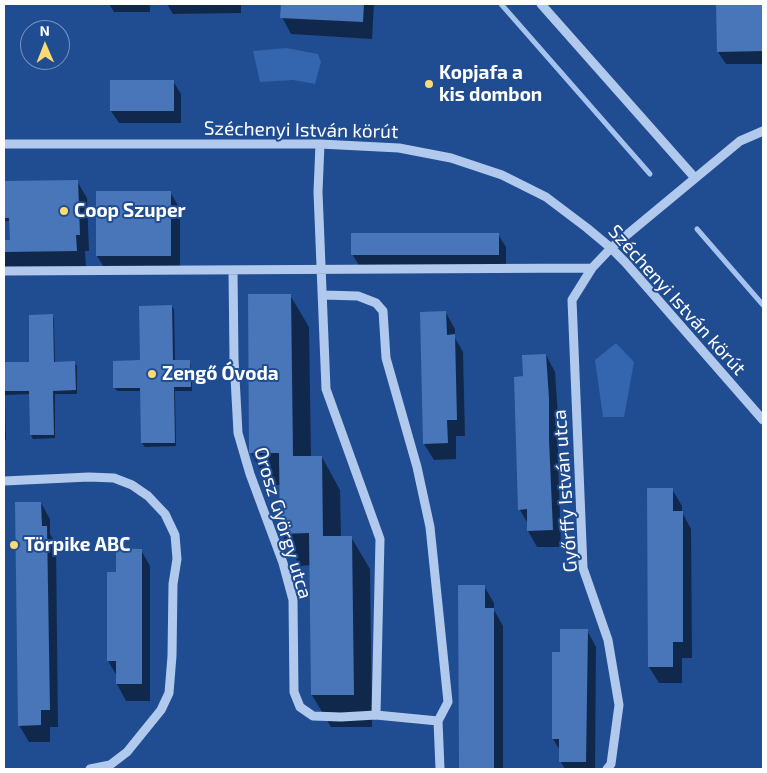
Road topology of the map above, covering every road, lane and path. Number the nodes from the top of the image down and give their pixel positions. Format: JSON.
{"nodes":[{"id":1,"x":541,"y":4,"type":"edge"},
{"id":2,"x":763,"y":131,"type":"edge"},
{"id":3,"x":4,"y":144,"type":"edge"},
{"id":4,"x":320,"y":144,"type":"junction"},
{"id":5,"x":696,"y":178,"type":"junction"},
{"id":6,"x":611,"y":248,"type":"junction"},
{"id":7,"x":592,"y":268,"type":"junction"},
{"id":8,"x":322,"y":269,"type":"junction"},
{"id":9,"x":233,"y":270,"type":"junction"},
{"id":10,"x":4,"y":271,"type":"edge"},
{"id":11,"x":323,"y":295,"type":"junction"},
{"id":12,"x":763,"y":420,"type":"edge"},
{"id":13,"x":4,"y":481,"type":"edge"},
{"id":14,"x":376,"y":715,"type":"junction"},
{"id":15,"x":438,"y":721,"type":"junction"},
{"id":16,"x":90,"y":769,"type":"edge"},
{"id":17,"x":440,"y":769,"type":"edge"},
{"id":18,"x":607,"y":769,"type":"edge"}],
"edges":[{"from":1,"to":5,"type":"street"},
{"from":2,"to":5,"type":"street","name":"Győrffy István utca"},
{"from":3,"to":4,"type":"street","name":"Széchenyi István körút"},
{"from":4,"to":6,"type":"street","name":"Széchenyi István körút"},
{"from":4,"to":8,"type":"street"},
{"from":5,"to":6,"type":"street","name":"Győrffy István utca"},
{"from":6,"to":7,"type":"street","name":"Győrffy István utca"},
{"from":6,"to":12,"type":"street","name":"Széchenyi István körút"},
{"from":7,"to":8,"type":"street"},
{"from":7,"to":18,"type":"street","name":"Győrffy István utca"},
{"from":8,"to":9,"type":"street"},
{"from":8,"to":11,"type":"street"},
{"from":9,"to":10,"type":"street"},
{"from":9,"to":14,"type":"street","name":"Orosz György utca"},
{"from":11,"to":14,"type":"street"},
{"from":11,"to":15,"type":"street"},
{"from":13,"to":16,"type":"street"},
{"from":14,"to":15,"type":"street","name":"Orosz György utca"},
{"from":15,"to":17,"type":"street"}]}
